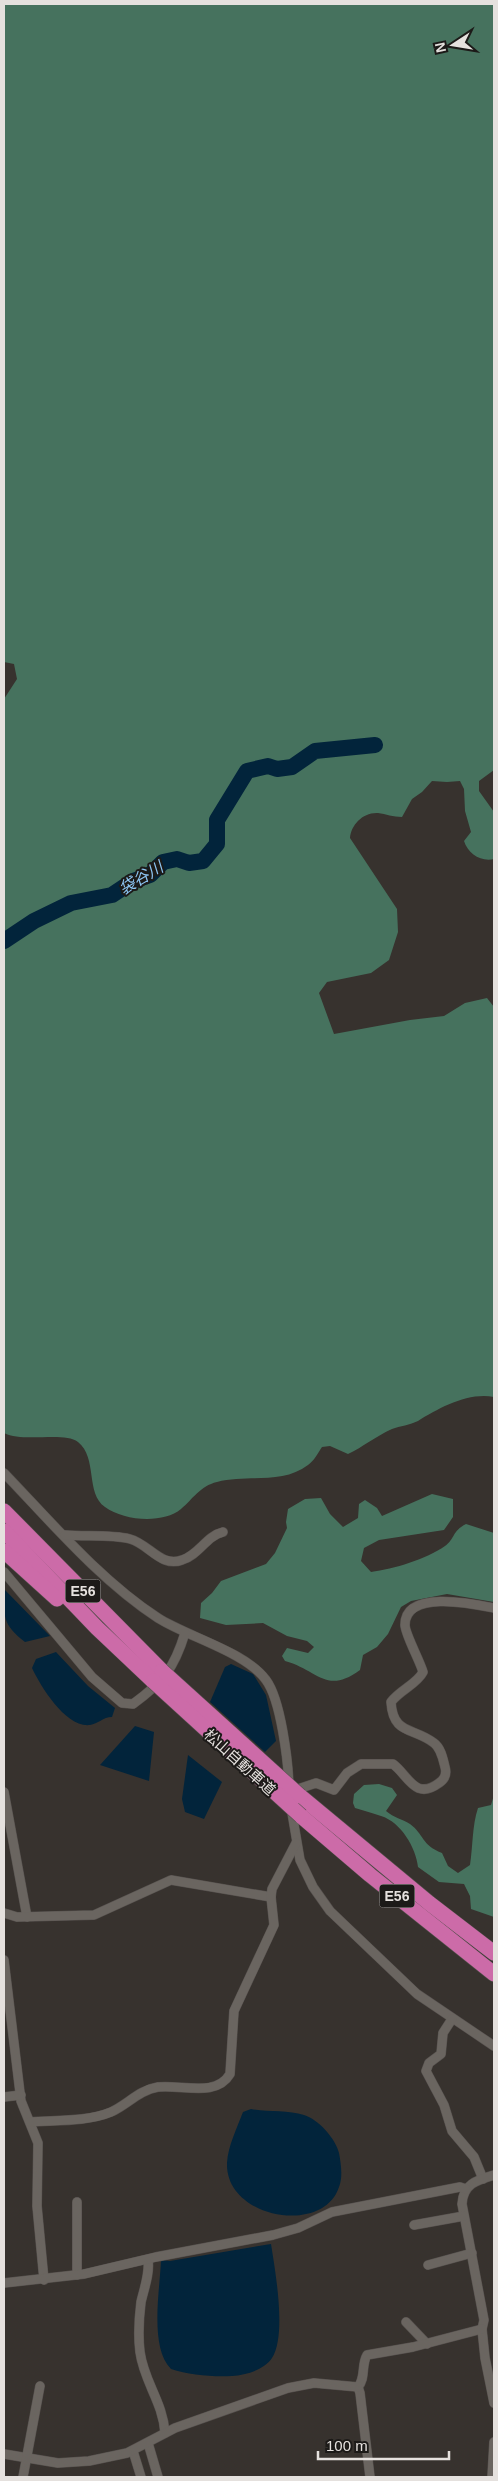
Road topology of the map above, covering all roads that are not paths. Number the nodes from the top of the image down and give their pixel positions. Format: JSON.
{"nodes":[{"id":1,"x":4,"y":1473,"type":"edge"},
{"id":2,"x":4,"y":1503,"type":"edge"},
{"id":3,"x":4,"y":1511,"type":"edge"},
{"id":4,"x":4,"y":1531,"type":"edge"},
{"id":5,"x":223,"y":1532,"type":"dead end"},
{"id":6,"x":65,"y":1536,"type":"junction"},
{"id":7,"x":4,"y":1551,"type":"edge"},
{"id":8,"x":4,"y":1572,"type":"edge"},
{"id":9,"x":67,"y":1575,"type":"junction"},
{"id":10,"x":494,"y":1608,"type":"edge"},
{"id":11,"x":185,"y":1633,"type":"junction"},
{"id":12,"x":158,"y":1676,"type":"junction"},
{"id":13,"x":4,"y":1792,"type":"edge"},
{"id":14,"x":295,"y":1794,"type":"junction"},
{"id":15,"x":296,"y":1843,"type":"junction"},
{"id":16,"x":271,"y":1897,"type":"junction"},
{"id":17,"x":4,"y":1913,"type":"edge"},
{"id":18,"x":27,"y":1917,"type":"junction"},
{"id":19,"x":494,"y":1953,"type":"edge"},
{"id":20,"x":4,"y":1960,"type":"edge"},
{"id":21,"x":494,"y":1974,"type":"edge"},
{"id":22,"x":452,"y":2019,"type":"junction"},
{"id":23,"x":494,"y":2046,"type":"edge"},
{"id":24,"x":21,"y":2096,"type":"junction"},
{"id":25,"x":4,"y":2097,"type":"edge"},
{"id":26,"x":30,"y":2122,"type":"junction"},
{"id":27,"x":494,"y":2175,"type":"edge"},
{"id":28,"x":482,"y":2178,"type":"junction"},
{"id":29,"x":466,"y":2189,"type":"junction"},
{"id":30,"x":76,"y":2202,"type":"dead end"},
{"id":31,"x":464,"y":2216,"type":"junction"},
{"id":32,"x":414,"y":2226,"type":"dead end"},
{"id":33,"x":472,"y":2254,"type":"junction"},
{"id":34,"x":148,"y":2260,"type":"junction"},
{"id":35,"x":428,"y":2265,"type":"dead end"},
{"id":36,"x":77,"y":2275,"type":"junction"},
{"id":37,"x":44,"y":2280,"type":"junction"},
{"id":38,"x":4,"y":2283,"type":"edge"},
{"id":39,"x":406,"y":2322,"type":"dead end"},
{"id":40,"x":494,"y":2322,"type":"edge"},
{"id":41,"x":483,"y":2326,"type":"junction"},
{"id":42,"x":427,"y":2344,"type":"junction"},
{"id":43,"x":40,"y":2386,"type":"dead end"},
{"id":44,"x":358,"y":2387,"type":"junction"},
{"id":45,"x":494,"y":2403,"type":"edge"},
{"id":46,"x":165,"y":2433,"type":"junction"},
{"id":47,"x":494,"y":2442,"type":"edge"},
{"id":48,"x":148,"y":2443,"type":"junction"},
{"id":49,"x":133,"y":2451,"type":"junction"},
{"id":50,"x":4,"y":2454,"type":"edge"},
{"id":51,"x":28,"y":2458,"type":"junction"},
{"id":52,"x":23,"y":2477,"type":"edge"},
{"id":53,"x":141,"y":2477,"type":"edge"},
{"id":54,"x":158,"y":2477,"type":"edge"},
{"id":55,"x":370,"y":2477,"type":"edge"},
{"id":56,"x":492,"y":2477,"type":"edge"}],
"edges":[{"from":1,"to":6,"type":"street"},
{"from":2,"to":9,"type":"highway"},
{"from":3,"to":9,"type":"highway","name":"松山自動車道","number":"E56"},
{"from":4,"to":12,"type":"highway","name":"松山自動車道","number":"E56"},
{"from":5,"to":6,"type":"street"},
{"from":6,"to":11,"type":"street"},
{"from":7,"to":12,"type":"highway"},
{"from":8,"to":11,"type":"street"},
{"from":9,"to":12,"type":"highway","name":"松山自動車道","number":"E56"},
{"from":10,"to":14,"type":"street"},
{"from":11,"to":14,"type":"street"},
{"from":12,"to":14,"type":"highway","name":"松山自動車道","number":"E56","bridge":true},
{"from":12,"to":21,"type":"highway","name":"松山自動車道","number":"E56","bridge":true},
{"from":13,"to":18,"type":"street"},
{"from":14,"to":15,"type":"street"},
{"from":14,"to":19,"type":"highway","name":"松山自動車道","number":"E56"},
{"from":15,"to":16,"type":"street"},
{"from":15,"to":22,"type":"street"},
{"from":16,"to":18,"type":"street"},
{"from":16,"to":26,"type":"street"},
{"from":17,"to":18,"type":"street"},
{"from":20,"to":24,"type":"street"},
{"from":22,"to":23,"type":"street"},
{"from":22,"to":28,"type":"street"},
{"from":24,"to":25,"type":"street"},
{"from":24,"to":26,"type":"street"},
{"from":26,"to":37,"type":"street"},
{"from":27,"to":28,"type":"street"},
{"from":28,"to":29,"type":"street"},
{"from":29,"to":31,"type":"street"},
{"from":29,"to":34,"type":"street"},
{"from":30,"to":36,"type":"street"},
{"from":31,"to":32,"type":"street"},
{"from":31,"to":33,"type":"street"},
{"from":33,"to":35,"type":"street"},
{"from":33,"to":41,"type":"street"},
{"from":34,"to":36,"type":"street"},
{"from":34,"to":46,"type":"street"},
{"from":36,"to":37,"type":"street"},
{"from":37,"to":38,"type":"street"},
{"from":39,"to":42,"type":"street"},
{"from":40,"to":41,"type":"street"},
{"from":41,"to":42,"type":"street"},
{"from":41,"to":45,"type":"street"},
{"from":42,"to":44,"type":"street"},
{"from":43,"to":51,"type":"street"},
{"from":44,"to":46,"type":"street"},
{"from":44,"to":55,"type":"street"},
{"from":46,"to":48,"type":"street"},
{"from":47,"to":56,"type":"street"},
{"from":48,"to":49,"type":"street"},
{"from":48,"to":54,"type":"street"},
{"from":49,"to":51,"type":"street"},
{"from":49,"to":53,"type":"street"},
{"from":50,"to":51,"type":"street"},
{"from":51,"to":52,"type":"street"}]}
